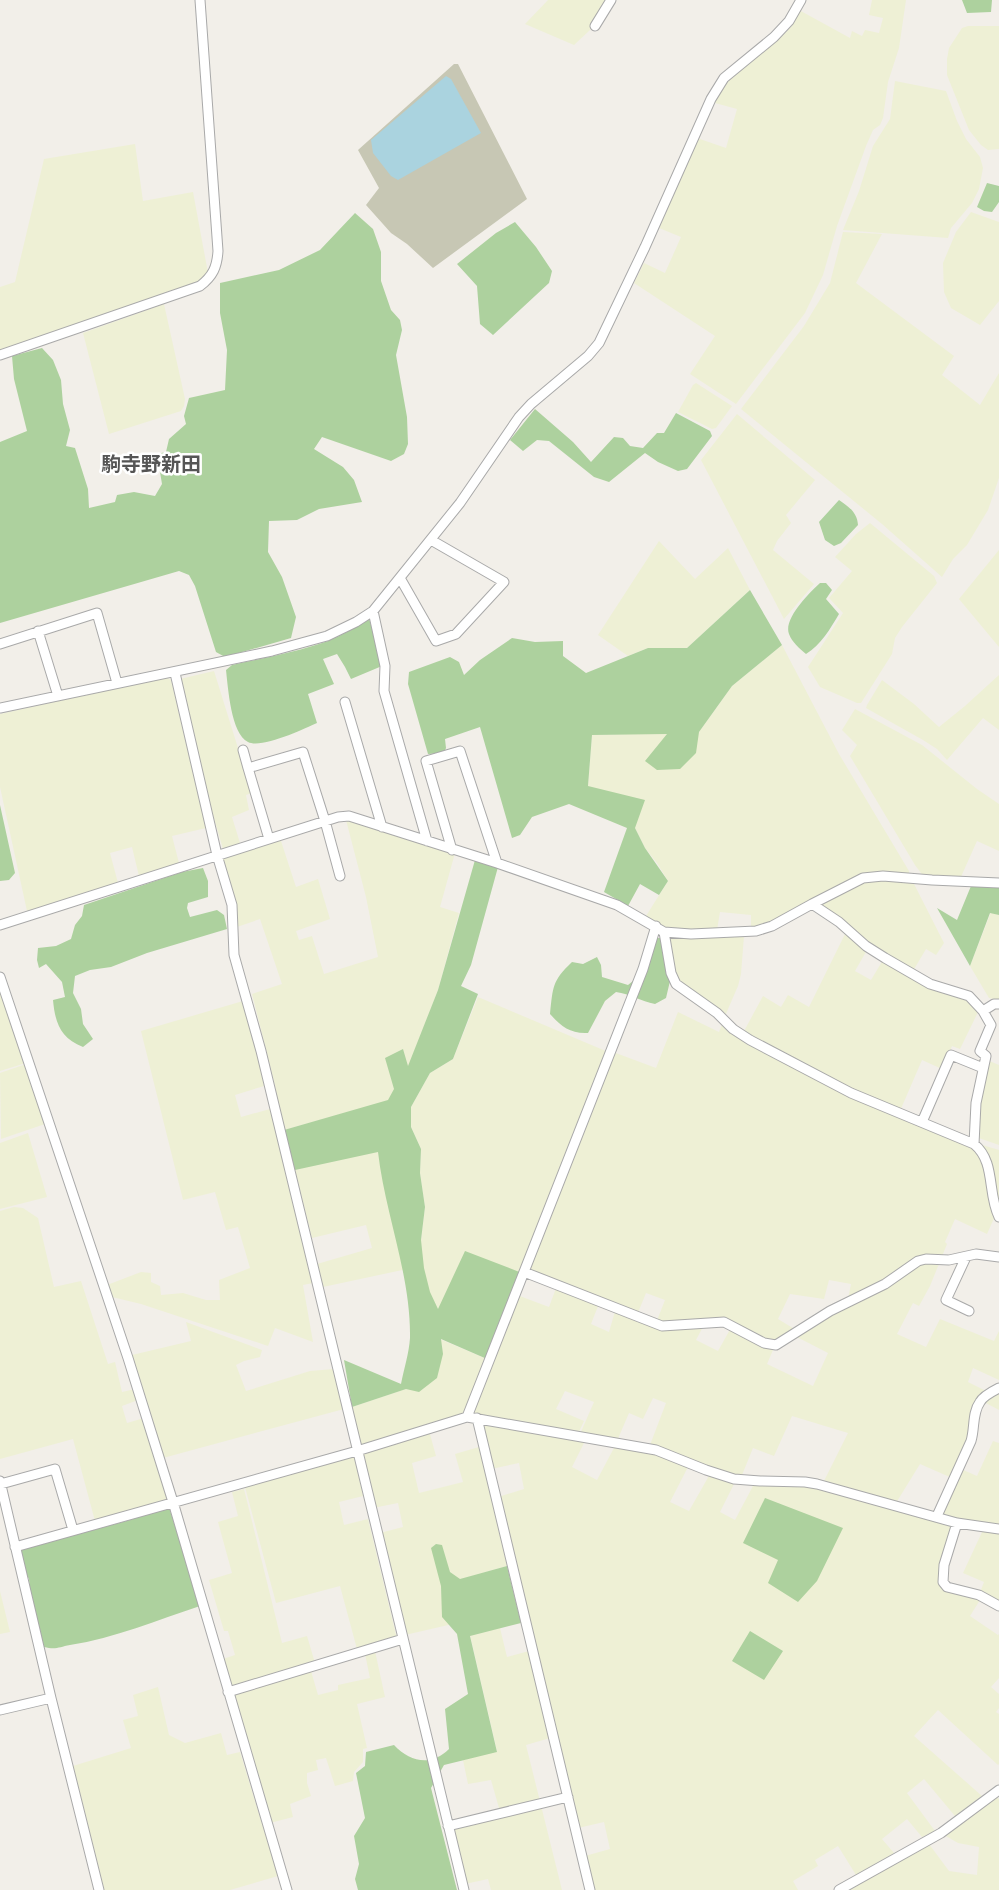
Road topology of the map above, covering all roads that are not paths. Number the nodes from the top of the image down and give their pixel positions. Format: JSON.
{"nodes":[{"id":1,"x":200,"y":0,"type":"edge"},
{"id":2,"x":611,"y":0,"type":"edge"},
{"id":3,"x":801,"y":0,"type":"edge"},
{"id":4,"x":595,"y":26,"type":"dead end"},
{"id":5,"x":0,"y":355,"type":"edge"},
{"id":6,"x":431,"y":540,"type":"junction"},
{"id":7,"x":400,"y":578,"type":"junction"},
{"id":8,"x":373,"y":611,"type":"junction"},
{"id":9,"x":38,"y":631,"type":"junction"},
{"id":10,"x":0,"y":644,"type":"edge"},
{"id":11,"x":175,"y":673,"type":"junction"},
{"id":12,"x":117,"y":683,"type":"junction"},
{"id":13,"x":58,"y":696,"type":"junction"},
{"id":14,"x":345,"y":702,"type":"dead end"},
{"id":15,"x":0,"y":707,"type":"edge"},
{"id":16,"x":243,"y":750,"type":"dead end"},
{"id":17,"x":248,"y":768,"type":"junction"},
{"id":18,"x":325,"y":821,"type":"junction"},
{"id":19,"x":382,"y":826,"type":"junction"},
{"id":20,"x":269,"y":838,"type":"junction"},
{"id":21,"x":427,"y":840,"type":"junction"},
{"id":22,"x":452,"y":850,"type":"junction"},
{"id":23,"x":217,"y":855,"type":"junction"},
{"id":24,"x":497,"y":863,"type":"junction"},
{"id":25,"x":340,"y":876,"type":"dead end"},
{"id":26,"x":999,"y":883,"type":"edge"},
{"id":27,"x":812,"y":904,"type":"junction"},
{"id":28,"x":0,"y":926,"type":"edge"},
{"id":29,"x":660,"y":929,"type":"junction"},
{"id":30,"x":0,"y":977,"type":"edge"},
{"id":31,"x":999,"y":1004,"type":"edge"},
{"id":32,"x":983,"y":1011,"type":"junction"},
{"id":33,"x":983,"y":1068,"type":"junction"},
{"id":34,"x":922,"y":1122,"type":"junction"},
{"id":35,"x":974,"y":1144,"type":"junction"},
{"id":36,"x":999,"y":1216,"type":"edge"},
{"id":37,"x":966,"y":1257,"type":"junction"},
{"id":38,"x":999,"y":1257,"type":"edge"},
{"id":39,"x":524,"y":1272,"type":"junction"},
{"id":40,"x":969,"y":1311,"type":"dead end"},
{"id":41,"x":999,"y":1388,"type":"edge"},
{"id":42,"x":472,"y":1418,"type":"junction"},
{"id":43,"x":357,"y":1452,"type":"junction"},
{"id":44,"x":0,"y":1483,"type":"edge"},
{"id":45,"x":173,"y":1502,"type":"junction"},
{"id":46,"x":937,"y":1516,"type":"junction"},
{"id":47,"x":957,"y":1523,"type":"junction"},
{"id":48,"x":999,"y":1529,"type":"edge"},
{"id":49,"x":73,"y":1530,"type":"junction"},
{"id":50,"x":15,"y":1547,"type":"junction"},
{"id":51,"x":999,"y":1606,"type":"edge"},
{"id":52,"x":403,"y":1639,"type":"junction"},
{"id":53,"x":228,"y":1692,"type":"junction"},
{"id":54,"x":51,"y":1698,"type":"junction"},
{"id":55,"x":0,"y":1710,"type":"edge"},
{"id":56,"x":999,"y":1790,"type":"edge"},
{"id":57,"x":568,"y":1797,"type":"junction"},
{"id":58,"x":448,"y":1826,"type":"junction"},
{"id":59,"x":99,"y":1890,"type":"edge"},
{"id":60,"x":287,"y":1890,"type":"edge"},
{"id":61,"x":464,"y":1890,"type":"edge"},
{"id":62,"x":590,"y":1890,"type":"edge"},
{"id":63,"x":839,"y":1890,"type":"edge"}],
"edges":[{"from":1,"to":5,"type":"street"},
{"from":2,"to":4,"type":"street"},
{"from":3,"to":6,"type":"street"},
{"from":6,"to":7,"type":"street"},
{"from":6,"to":7,"type":"street"},
{"from":7,"to":8,"type":"street"},
{"from":8,"to":11,"type":"street"},
{"from":8,"to":21,"type":"street"},
{"from":9,"to":10,"type":"street"},
{"from":9,"to":12,"type":"street"},
{"from":9,"to":13,"type":"street"},
{"from":11,"to":12,"type":"street"},
{"from":11,"to":23,"type":"street"},
{"from":12,"to":13,"type":"street"},
{"from":13,"to":15,"type":"street"},
{"from":14,"to":19,"type":"street"},
{"from":16,"to":17,"type":"street"},
{"from":17,"to":18,"type":"street"},
{"from":17,"to":20,"type":"street"},
{"from":18,"to":19,"type":"street"},
{"from":18,"to":20,"type":"street"},
{"from":18,"to":25,"type":"street"},
{"from":19,"to":21,"type":"street"},
{"from":20,"to":23,"type":"street"},
{"from":21,"to":22,"type":"street"},
{"from":22,"to":24,"type":"street"},
{"from":22,"to":24,"type":"street"},
{"from":23,"to":28,"type":"street"},
{"from":23,"to":43,"type":"street"},
{"from":24,"to":29,"type":"street"},
{"from":26,"to":27,"type":"street"},
{"from":27,"to":29,"type":"street"},
{"from":27,"to":32,"type":"street"},
{"from":29,"to":34,"type":"street"},
{"from":29,"to":39,"type":"street"},
{"from":30,"to":45,"type":"street"},
{"from":31,"to":32,"type":"street"},
{"from":32,"to":33,"type":"street"},
{"from":33,"to":34,"type":"street"},
{"from":33,"to":35,"type":"street"},
{"from":34,"to":35,"type":"street"},
{"from":35,"to":36,"type":"street"},
{"from":37,"to":38,"type":"street"},
{"from":37,"to":39,"type":"street"},
{"from":37,"to":40,"type":"street"},
{"from":39,"to":42,"type":"street"},
{"from":41,"to":46,"type":"street"},
{"from":42,"to":43,"type":"street"},
{"from":42,"to":46,"type":"street"},
{"from":42,"to":57,"type":"street"},
{"from":43,"to":45,"type":"street"},
{"from":43,"to":52,"type":"street"},
{"from":44,"to":49,"type":"street"},
{"from":44,"to":50,"type":"street"},
{"from":45,"to":49,"type":"street"},
{"from":45,"to":53,"type":"street"},
{"from":46,"to":47,"type":"street"},
{"from":47,"to":48,"type":"street"},
{"from":47,"to":51,"type":"street"},
{"from":49,"to":50,"type":"street"},
{"from":50,"to":54,"type":"street"},
{"from":52,"to":53,"type":"street"},
{"from":52,"to":58,"type":"street"},
{"from":53,"to":60,"type":"street"},
{"from":54,"to":55,"type":"street"},
{"from":54,"to":59,"type":"street"},
{"from":56,"to":63,"type":"street"},
{"from":57,"to":58,"type":"street"},
{"from":57,"to":62,"type":"street"},
{"from":58,"to":61,"type":"street"}]}
